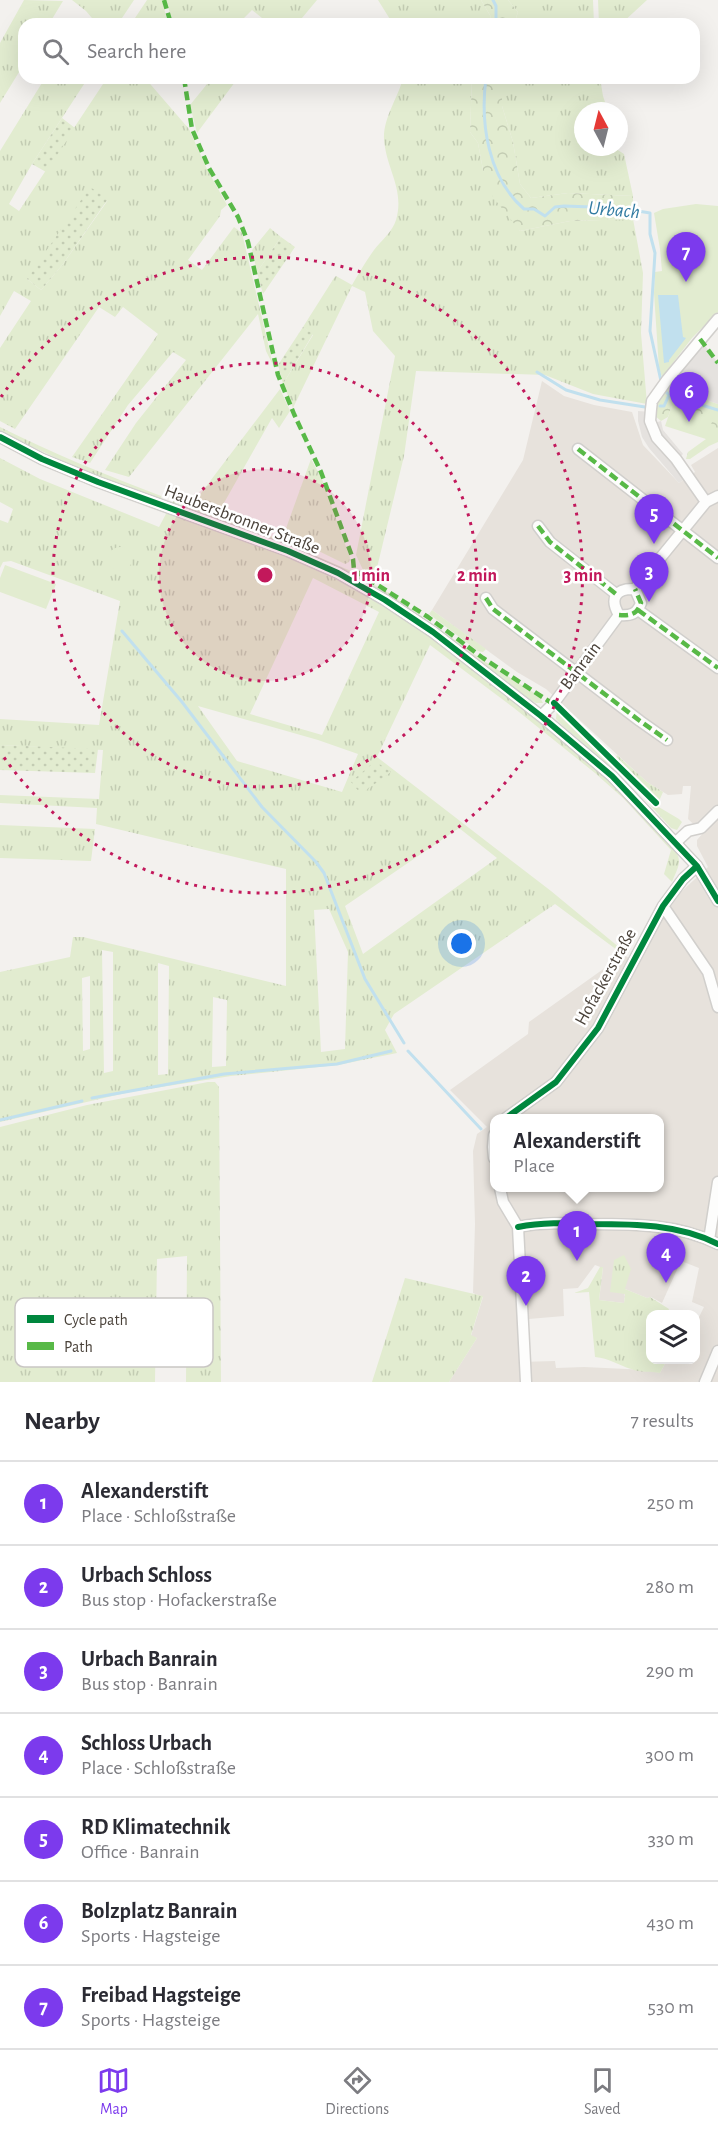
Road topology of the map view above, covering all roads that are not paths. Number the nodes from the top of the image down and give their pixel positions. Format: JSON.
{"nodes":[{"id":1,"x":718,"y":319,"type":"edge"},
{"id":2,"x":0,"y":437,"type":"edge"},
{"id":3,"x":578,"y":449,"type":"dead end"},
{"id":4,"x":718,"y":496,"type":"edge"},
{"id":5,"x":706,"y":502,"type":"junction"},
{"id":6,"x":538,"y":526,"type":"dead end"},
{"id":7,"x":682,"y":531,"type":"junction"},
{"id":8,"x":718,"y":558,"type":"edge"},
{"id":9,"x":635,"y":589,"type":"junction"},
{"id":10,"x":616,"y":594,"type":"junction"},
{"id":11,"x":486,"y":598,"type":"dead end"},
{"id":12,"x":638,"y":610,"type":"junction"},
{"id":13,"x":619,"y":615,"type":"junction"},
{"id":14,"x":718,"y":668,"type":"edge"},
{"id":15,"x":577,"y":673,"type":"junction"},
{"id":16,"x":541,"y":716,"type":"junction"},
{"id":17,"x":667,"y":740,"type":"dead end"},
{"id":18,"x":718,"y":811,"type":"edge"},
{"id":19,"x":675,"y":843,"type":"junction"},
{"id":20,"x":697,"y":866,"type":"junction"},
{"id":21,"x":718,"y":901,"type":"edge"},
{"id":22,"x":663,"y":906,"type":"junction"},
{"id":23,"x":718,"y":1007,"type":"edge"},
{"id":24,"x":513,"y":1114,"type":"edge"},
{"id":25,"x":718,"y":1182,"type":"edge"},
{"id":26,"x":501,"y":1192,"type":"edge"},
{"id":27,"x":518,"y":1227,"type":"junction"},
{"id":28,"x":714,"y":1242,"type":"edge"},
{"id":29,"x":718,"y":1351,"type":"edge"},
{"id":30,"x":716,"y":1362,"type":"edge"},
{"id":31,"x":526,"y":1382,"type":"edge"},
{"id":32,"x":705,"y":1382,"type":"edge"}],
"edges":[{"from":1,"to":5,"type":"street"},
{"from":2,"to":16,"type":"street","name":"Haubersbronner Straße"},
{"from":3,"to":7,"type":"street"},
{"from":4,"to":5,"type":"street"},
{"from":5,"to":7,"type":"street"},
{"from":6,"to":10,"type":"street"},
{"from":7,"to":8,"type":"street"},
{"from":7,"to":9,"type":"street"},
{"from":9,"to":10,"type":"street"},
{"from":9,"to":12,"type":"street"},
{"from":10,"to":13,"type":"street"},
{"from":11,"to":15,"type":"street"},
{"from":12,"to":13,"type":"street"},
{"from":12,"to":14,"type":"street"},
{"from":13,"to":15,"type":"street","name":"Banrain"},
{"from":15,"to":16,"type":"street","name":"Banrain"},
{"from":15,"to":17,"type":"street"},
{"from":16,"to":19,"type":"street","name":"Haubersbronner Straße"},
{"from":18,"to":19,"type":"street"},
{"from":19,"to":20,"type":"street","name":"Haubersbronner Straße"},
{"from":20,"to":21,"type":"street","name":"Haubersbronner Straße"},
{"from":20,"to":22,"type":"street","name":"Hofackerstraße"},
{"from":22,"to":23,"type":"street"},
{"from":22,"to":24,"type":"street","name":"Hofackerstraße"},
{"from":25,"to":28,"type":"street"},
{"from":26,"to":27,"type":"street"},
{"from":27,"to":28,"type":"street"},
{"from":27,"to":31,"type":"street"},
{"from":29,"to":30,"type":"street"},
{"from":30,"to":32,"type":"street"}]}
